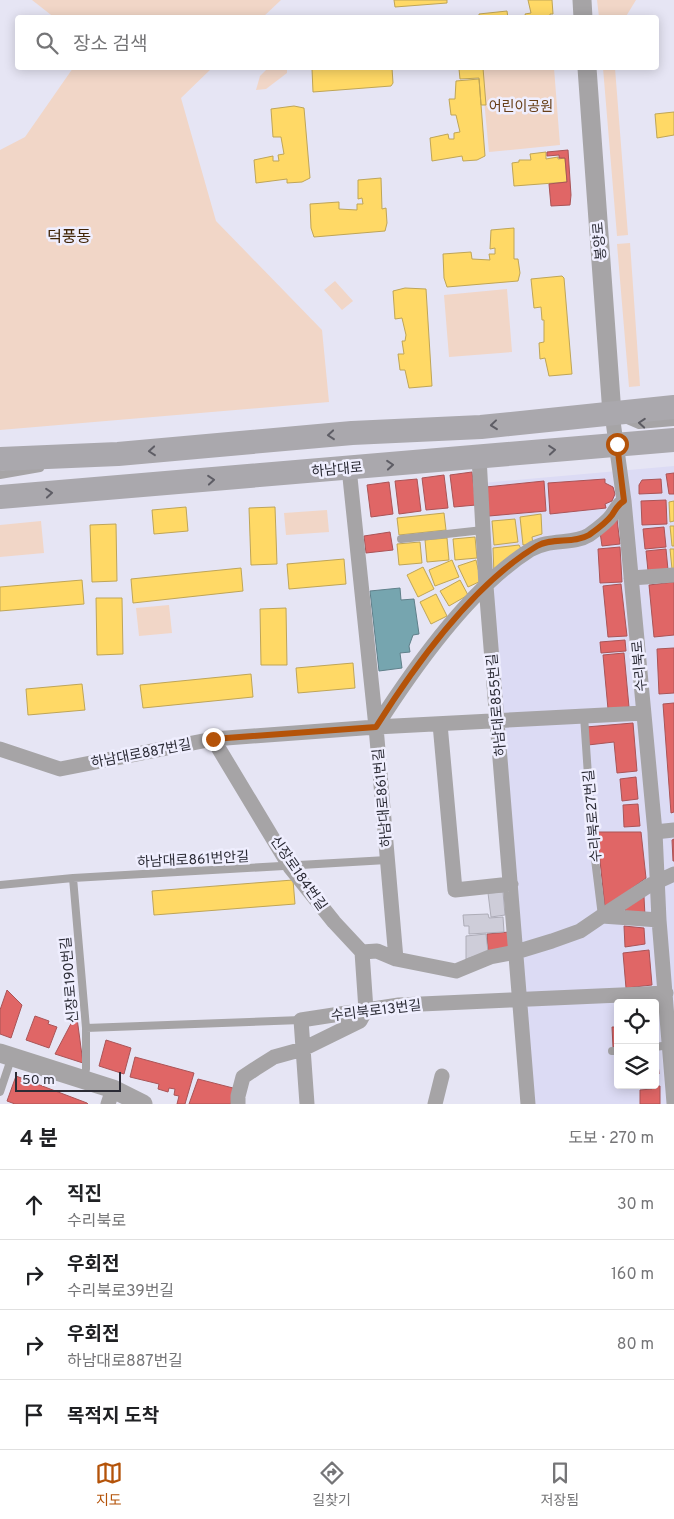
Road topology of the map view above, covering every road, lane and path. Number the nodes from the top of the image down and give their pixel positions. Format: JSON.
{"nodes":[{"id":1,"x":582,"y":0,"type":"edge"},
{"id":2,"x":583,"y":15,"type":"edge"},
{"id":3,"x":586,"y":70,"type":"edge"},
{"id":4,"x":674,"y":407,"type":"edge"},
{"id":5,"x":612,"y":414,"type":"junction"},
{"id":6,"x":671,"y":435,"type":"edge"},
{"id":7,"x":617,"y":444,"type":"junction"},
{"id":8,"x":118,"y":454,"type":"junction"},
{"id":9,"x":479,"y":457,"type":"junction"},
{"id":10,"x":0,"y":459,"type":"edge"},
{"id":11,"x":349,"y":468,"type":"junction"},
{"id":12,"x":0,"y":475,"type":"edge"},
{"id":13,"x":0,"y":497,"type":"edge"},
{"id":14,"x":624,"y":501,"type":"junction"},
{"id":15,"x":483,"y":530,"type":"junction"},
{"id":16,"x":401,"y":539,"type":"dead end"},
{"id":17,"x":674,"y":575,"type":"edge"},
{"id":18,"x":631,"y":578,"type":"junction"},
{"id":19,"x":486,"y":586,"type":"junction"},
{"id":20,"x":643,"y":713,"type":"junction"},
{"id":21,"x":584,"y":716,"type":"junction"},
{"id":22,"x":497,"y":721,"type":"junction"},
{"id":23,"x":440,"y":724,"type":"junction"},
{"id":24,"x":376,"y":727,"type":"junction"},
{"id":25,"x":213,"y":739,"type":"junction"},
{"id":26,"x":0,"y":749,"type":"edge"},
{"id":27,"x":674,"y":830,"type":"edge"},
{"id":28,"x":655,"y":832,"type":"junction"},
{"id":29,"x":387,"y":860,"type":"junction"},
{"id":30,"x":290,"y":867,"type":"junction"},
{"id":31,"x":674,"y":874,"type":"edge"},
{"id":32,"x":73,"y":878,"type":"junction"},
{"id":33,"x":658,"y":881,"type":"junction"},
{"id":34,"x":511,"y":884,"type":"junction"},
{"id":35,"x":0,"y":885,"type":"edge"},
{"id":36,"x":602,"y":916,"type":"junction"},
{"id":37,"x":664,"y":928,"type":"edge"},
{"id":38,"x":362,"y":952,"type":"junction"},
{"id":39,"x":516,"y":952,"type":"junction"},
{"id":40,"x":396,"y":959,"type":"junction"},
{"id":41,"x":666,"y":993,"type":"junction"},
{"id":42,"x":520,"y":1000,"type":"junction"},
{"id":43,"x":366,"y":1010,"type":"junction"},
{"id":44,"x":301,"y":1020,"type":"junction"},
{"id":45,"x":86,"y":1028,"type":"junction"},
{"id":46,"x":662,"y":1046,"type":"edge"},
{"id":47,"x":303,"y":1049,"type":"junction"},
{"id":48,"x":6,"y":1054,"type":"edge"},
{"id":49,"x":442,"y":1076,"type":"dead end"},
{"id":50,"x":83,"y":1080,"type":"junction"},
{"id":51,"x":674,"y":1087,"type":"edge"},
{"id":52,"x":0,"y":1092,"type":"edge"},
{"id":53,"x":110,"y":1097,"type":"edge"},
{"id":54,"x":674,"y":1103,"type":"edge"},
{"id":55,"x":143,"y":1104,"type":"edge"},
{"id":56,"x":238,"y":1104,"type":"edge"},
{"id":57,"x":307,"y":1104,"type":"edge"},
{"id":58,"x":435,"y":1104,"type":"edge"},
{"id":59,"x":528,"y":1104,"type":"edge"}],
"edges":[{"from":1,"to":2,"type":"street"},
{"from":3,"to":5,"type":"street","name":"봉양로"},
{"from":4,"to":5,"type":"main road"},
{"from":6,"to":5,"type":"lane","one_way":true},
{"from":5,"to":7,"type":"street","name":"수리북로"},
{"from":5,"to":8,"type":"main road","one_way":true},
{"from":6,"to":7,"type":"main road","name":"하남대로"},
{"from":9,"to":7,"type":"main road","name":"하남대로","one_way":true},
{"from":7,"to":14,"type":"street","name":"수리북로"},
{"from":8,"to":10,"type":"main road"},
{"from":8,"to":12,"type":"lane"},
{"from":11,"to":9,"type":"main road","name":"하남대로","one_way":true},
{"from":9,"to":15,"type":"street","name":"하남대로855번길"},
{"from":13,"to":11,"type":"main road","name":"하남대로","one_way":true},
{"from":11,"to":24,"type":"street","name":"하남대로861번길"},
{"from":14,"to":18,"type":"street","name":"수리북로"},
{"from":14,"to":19,"type":"street"},
{"from":15,"to":16,"type":"lane"},
{"from":15,"to":19,"type":"street","name":"하남대로855번길"},
{"from":17,"to":18,"type":"street"},
{"from":18,"to":20,"type":"street","name":"수리북로"},
{"from":19,"to":22,"type":"street","name":"하남대로855번길"},
{"from":19,"to":24,"type":"street"},
{"from":20,"to":21,"type":"street"},
{"from":20,"to":28,"type":"street","name":"수리북로"},
{"from":21,"to":22,"type":"street"},
{"from":21,"to":36,"type":"lane","name":"수리북로27번길"},
{"from":22,"to":23,"type":"street"},
{"from":22,"to":34,"type":"street","name":"하남대로855번길"},
{"from":23,"to":24,"type":"street"},
{"from":23,"to":34,"type":"street"},
{"from":24,"to":25,"type":"street","name":"하남대로887번길"},
{"from":24,"to":29,"type":"street","name":"하남대로861번길"},
{"from":25,"to":26,"type":"street","name":"하남대로887번길"},
{"from":25,"to":30,"type":"street","name":"신장로184번길"},
{"from":27,"to":28,"type":"street"},
{"from":28,"to":33,"type":"street","name":"수리북로"},
{"from":29,"to":30,"type":"lane","name":"하남대로861번안길"},
{"from":29,"to":40,"type":"street","name":"하남대로861번길"},
{"from":30,"to":32,"type":"lane","name":"하남대로861번안길"},
{"from":30,"to":38,"type":"street","name":"신장로184번길"},
{"from":31,"to":33,"type":"street"},
{"from":32,"to":35,"type":"lane","name":"하남대로861번안길"},
{"from":32,"to":45,"type":"lane","name":"신장로190번길"},
{"from":33,"to":36,"type":"street"},
{"from":33,"to":37,"type":"street","name":"수리북로"},
{"from":34,"to":39,"type":"street","name":"하남대로855번길"},
{"from":36,"to":37,"type":"street"},
{"from":36,"to":39,"type":"street"},
{"from":37,"to":41,"type":"street","name":"수리북로"},
{"from":38,"to":40,"type":"street"},
{"from":38,"to":43,"type":"street"},
{"from":39,"to":40,"type":"street"},
{"from":39,"to":42,"type":"street","name":"하남대로855번길"},
{"from":41,"to":42,"type":"street","name":"수리북로13번길"},
{"from":41,"to":46,"type":"street","name":"수리북로"},
{"from":42,"to":43,"type":"street","name":"수리북로13번길"},
{"from":42,"to":59,"type":"street","name":"하남대로855번길"},
{"from":43,"to":44,"type":"street","name":"수리북로13번길"},
{"from":43,"to":47,"type":"street"},
{"from":44,"to":45,"type":"lane","name":"수리북로13번길"},
{"from":44,"to":47,"type":"street"},
{"from":45,"to":50,"type":"lane","name":"신장로190번길"},
{"from":46,"to":51,"type":"street","name":"수리북로"},
{"from":47,"to":56,"type":"street"},
{"from":47,"to":57,"type":"street"},
{"from":48,"to":50,"type":"street"},
{"from":48,"to":52,"type":"lane"},
{"from":49,"to":58,"type":"street"},
{"from":50,"to":53,"type":"street"},
{"from":51,"to":54,"type":"street","name":"수리북로"},
{"from":53,"to":55,"type":"street"}]}
